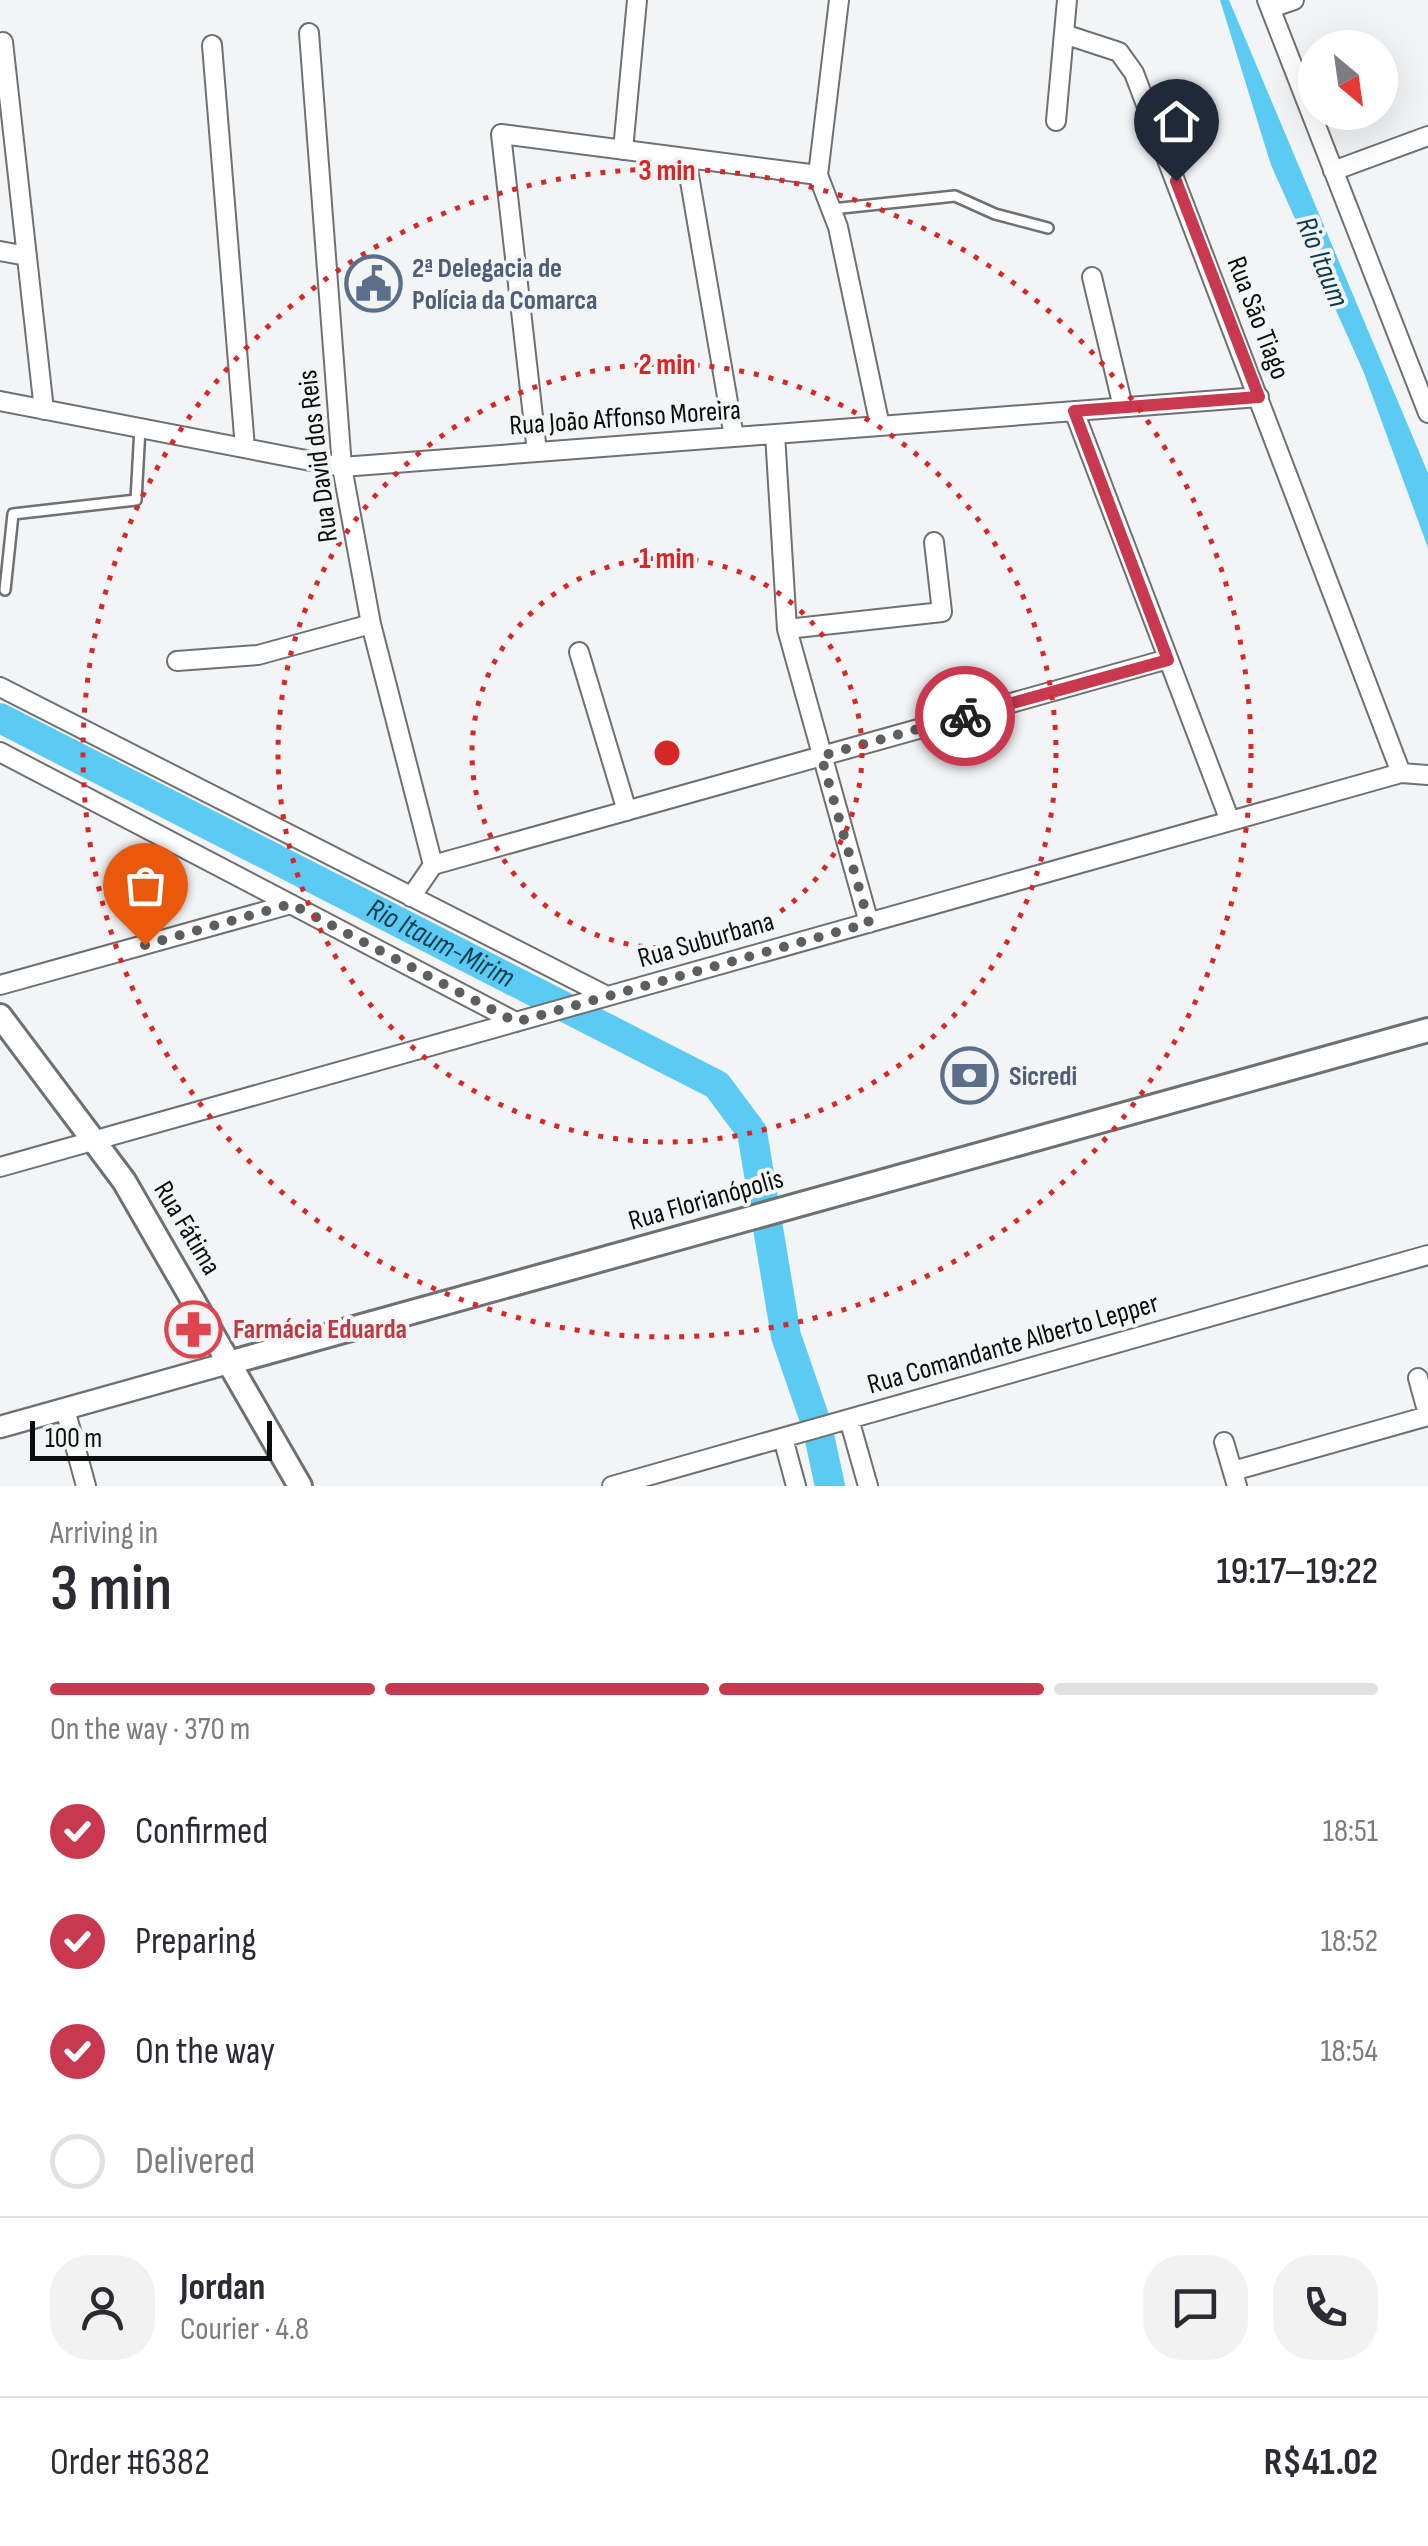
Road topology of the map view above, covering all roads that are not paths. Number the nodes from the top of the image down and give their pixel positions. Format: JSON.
{"nodes":[{"id":1,"x":638,"y":0,"type":"edge"},
{"id":2,"x":839,"y":0,"type":"edge"},
{"id":3,"x":1067,"y":0,"type":"edge"},
{"id":4,"x":1294,"y":0,"type":"edge"},
{"id":5,"x":1269,"y":4,"type":"edge"},
{"id":6,"x":309,"y":33,"type":"dead end"},
{"id":7,"x":1064,"y":34,"type":"junction"},
{"id":8,"x":2,"y":42,"type":"dead end"},
{"id":9,"x":212,"y":45,"type":"dead end"},
{"id":10,"x":1056,"y":121,"type":"dead end"},
{"id":11,"x":1428,"y":136,"type":"edge"},
{"id":12,"x":622,"y":150,"type":"junction"},
{"id":13,"x":686,"y":158,"type":"junction"},
{"id":14,"x":1333,"y":171,"type":"junction"},
{"id":15,"x":818,"y":175,"type":"junction"},
{"id":16,"x":832,"y":209,"type":"junction"},
{"id":17,"x":1048,"y":228,"type":"dead end"},
{"id":18,"x":0,"y":251,"type":"edge"},
{"id":19,"x":27,"y":256,"type":"junction"},
{"id":20,"x":1092,"y":276,"type":"dead end"},
{"id":21,"x":1259,"y":397,"type":"junction"},
{"id":22,"x":0,"y":401,"type":"edge"},
{"id":23,"x":1123,"y":407,"type":"junction"},
{"id":24,"x":44,"y":410,"type":"junction"},
{"id":25,"x":1074,"y":411,"type":"junction"},
{"id":26,"x":1428,"y":413,"type":"edge"},
{"id":27,"x":880,"y":426,"type":"junction"},
{"id":28,"x":140,"y":428,"type":"junction"},
{"id":29,"x":774,"y":434,"type":"junction"},
{"id":30,"x":734,"y":437,"type":"junction"},
{"id":31,"x":245,"y":448,"type":"junction"},
{"id":32,"x":538,"y":452,"type":"junction"},
{"id":33,"x":342,"y":467,"type":"junction"},
{"id":34,"x":934,"y":542,"type":"dead end"},
{"id":35,"x":5,"y":590,"type":"dead end"},
{"id":36,"x":370,"y":624,"type":"junction"},
{"id":37,"x":787,"y":629,"type":"junction"},
{"id":38,"x":578,"y":652,"type":"dead end"},
{"id":39,"x":1168,"y":660,"type":"junction"},
{"id":40,"x":176,"y":661,"type":"dead end"},
{"id":41,"x":0,"y":687,"type":"edge"},
{"id":42,"x":0,"y":752,"type":"edge"},
{"id":43,"x":821,"y":756,"type":"junction"},
{"id":44,"x":1401,"y":774,"type":"junction"},
{"id":45,"x":1428,"y":775,"type":"edge"},
{"id":46,"x":627,"y":810,"type":"junction"},
{"id":47,"x":1230,"y":822,"type":"junction"},
{"id":48,"x":433,"y":865,"type":"junction"},
{"id":49,"x":411,"y":897,"type":"junction"},
{"id":50,"x":291,"y":904,"type":"junction"},
{"id":51,"x":869,"y":923,"type":"junction"},
{"id":52,"x":0,"y":986,"type":"edge"},
{"id":53,"x":607,"y":996,"type":"junction"},
{"id":54,"x":0,"y":1016,"type":"edge"},
{"id":55,"x":519,"y":1021,"type":"junction"},
{"id":56,"x":1428,"y":1030,"type":"edge"},
{"id":57,"x":97,"y":1140,"type":"junction"},
{"id":58,"x":0,"y":1167,"type":"edge"},
{"id":59,"x":1428,"y":1255,"type":"edge"},
{"id":60,"x":232,"y":1362,"type":"junction"},
{"id":61,"x":1418,"y":1378,"type":"dead end"},
{"id":62,"x":65,"y":1408,"type":"junction"},
{"id":63,"x":1428,"y":1415,"type":"edge"},
{"id":64,"x":842,"y":1421,"type":"junction"},
{"id":65,"x":0,"y":1426,"type":"edge"},
{"id":66,"x":782,"y":1438,"type":"junction"},
{"id":67,"x":1224,"y":1442,"type":"dead end"},
{"id":68,"x":1235,"y":1479,"type":"edge"},
{"id":69,"x":86,"y":1486,"type":"edge"},
{"id":70,"x":300,"y":1486,"type":"edge"},
{"id":71,"x":612,"y":1486,"type":"edge"},
{"id":72,"x":796,"y":1486,"type":"edge"},
{"id":73,"x":868,"y":1486,"type":"edge"}],
"edges":[{"from":1,"to":12,"type":"street"},
{"from":2,"to":15,"type":"street"},
{"from":3,"to":7,"type":"street"},
{"from":4,"to":5,"type":"street"},
{"from":5,"to":14,"type":"street"},
{"from":6,"to":33,"type":"street","name":"Rua David dos Reis"},
{"from":7,"to":10,"type":"street"},
{"from":7,"to":21,"type":"street","name":"Rua São Tiago"},
{"from":8,"to":19,"type":"street"},
{"from":9,"to":31,"type":"street"},
{"from":11,"to":14,"type":"street"},
{"from":12,"to":13,"type":"street"},
{"from":12,"to":32,"type":"street"},
{"from":13,"to":15,"type":"street"},
{"from":13,"to":30,"type":"street"},
{"from":14,"to":26,"type":"street"},
{"from":15,"to":16,"type":"street"},
{"from":16,"to":17,"type":"lane"},
{"from":16,"to":27,"type":"street"},
{"from":18,"to":19,"type":"street"},
{"from":19,"to":24,"type":"street"},
{"from":20,"to":23,"type":"street"},
{"from":21,"to":23,"type":"street","name":"Rua João Affonso Moreira"},
{"from":21,"to":44,"type":"street","name":"Rua São Tiago"},
{"from":22,"to":24,"type":"street","name":"Rua João Affonso Moreira"},
{"from":23,"to":25,"type":"street","name":"Rua João Affonso Moreira"},
{"from":24,"to":28,"type":"street","name":"Rua João Affonso Moreira"},
{"from":25,"to":27,"type":"street","name":"Rua João Affonso Moreira"},
{"from":25,"to":39,"type":"street"},
{"from":27,"to":29,"type":"street","name":"Rua João Affonso Moreira"},
{"from":28,"to":31,"type":"street","name":"Rua João Affonso Moreira"},
{"from":28,"to":35,"type":"lane"},
{"from":29,"to":30,"type":"street","name":"Rua João Affonso Moreira"},
{"from":29,"to":37,"type":"street"},
{"from":30,"to":32,"type":"street","name":"Rua João Affonso Moreira"},
{"from":31,"to":33,"type":"street","name":"Rua João Affonso Moreira"},
{"from":32,"to":33,"type":"street","name":"Rua João Affonso Moreira"},
{"from":33,"to":36,"type":"street","name":"Rua David dos Reis"},
{"from":34,"to":37,"type":"street"},
{"from":36,"to":40,"type":"street"},
{"from":36,"to":48,"type":"street","name":"Rua David dos Reis"},
{"from":37,"to":43,"type":"street"},
{"from":38,"to":46,"type":"street"},
{"from":39,"to":43,"type":"street"},
{"from":39,"to":47,"type":"street"},
{"from":41,"to":49,"type":"street"},
{"from":42,"to":50,"type":"street"},
{"from":43,"to":46,"type":"street"},
{"from":43,"to":51,"type":"street"},
{"from":44,"to":45,"type":"street","name":"Rua Suburbana"},
{"from":44,"to":47,"type":"street","name":"Rua Suburbana"},
{"from":46,"to":48,"type":"street"},
{"from":47,"to":51,"type":"street","name":"Rua Suburbana"},
{"from":48,"to":49,"type":"street"},
{"from":49,"to":53,"type":"street"},
{"from":50,"to":52,"type":"street"},
{"from":50,"to":55,"type":"street"},
{"from":51,"to":53,"type":"street","name":"Rua Suburbana"},
{"from":53,"to":55,"type":"street","name":"Rua Suburbana"},
{"from":54,"to":57,"type":"main road","name":"Rua Fátima"},
{"from":55,"to":57,"type":"street","name":"Rua Suburbana"},
{"from":56,"to":60,"type":"main road","name":"Rua Florianópolis"},
{"from":57,"to":58,"type":"street","name":"Rua Suburbana"},
{"from":57,"to":60,"type":"main road","name":"Rua Fátima"},
{"from":59,"to":64,"type":"street","name":"Rua Comandante Alberto Lepper"},
{"from":60,"to":62,"type":"street","name":"Rua Florianópolis"},
{"from":60,"to":70,"type":"main road","name":"Rua Fátima"},
{"from":61,"to":63,"type":"street"},
{"from":62,"to":65,"type":"street","name":"Rua Florianópolis"},
{"from":62,"to":69,"type":"street"},
{"from":63,"to":68,"type":"street"},
{"from":64,"to":66,"type":"street","name":"Rua Comandante Alberto Lepper"},
{"from":64,"to":73,"type":"street"},
{"from":66,"to":71,"type":"street","name":"Rua Comandante Alberto Lepper"},
{"from":66,"to":72,"type":"street"},
{"from":67,"to":68,"type":"street"}]}
